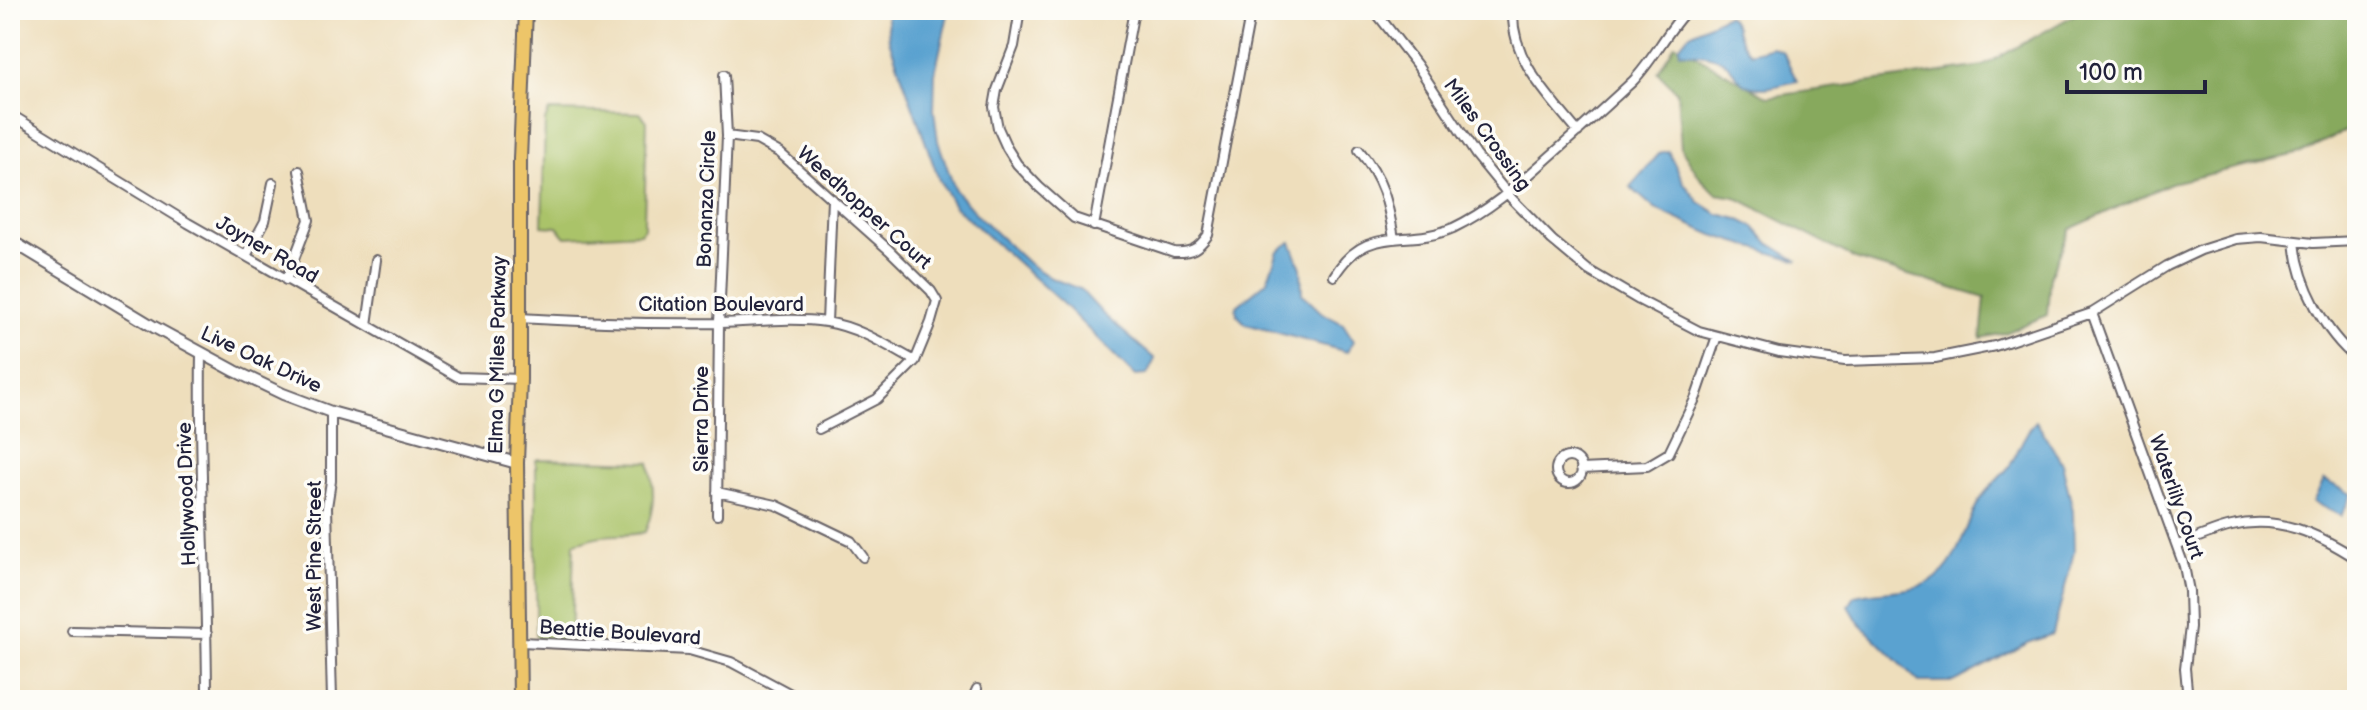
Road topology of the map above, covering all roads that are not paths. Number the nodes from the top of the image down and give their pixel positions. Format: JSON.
{"nodes":[{"id":1,"x":526,"y":10,"type":"edge"},
{"id":2,"x":1020,"y":10,"type":"edge"},
{"id":3,"x":1134,"y":10,"type":"edge"},
{"id":4,"x":1251,"y":10,"type":"edge"},
{"id":5,"x":1374,"y":10,"type":"edge"},
{"id":6,"x":1513,"y":10,"type":"edge"},
{"id":7,"x":1687,"y":10,"type":"edge"},
{"id":8,"x":724,"y":75,"type":"dead end"},
{"id":9,"x":10,"y":114,"type":"edge"},
{"id":10,"x":1578,"y":132,"type":"junction"},
{"id":11,"x":727,"y":136,"type":"junction"},
{"id":12,"x":1359,"y":150,"type":"dead end"},
{"id":13,"x":299,"y":171,"type":"dead end"},
{"id":14,"x":273,"y":183,"type":"dead end"},
{"id":15,"x":1508,"y":194,"type":"junction"},
{"id":16,"x":832,"y":199,"type":"junction"},
{"id":17,"x":1094,"y":226,"type":"junction"},
{"id":18,"x":1394,"y":239,"type":"junction"},
{"id":19,"x":10,"y":240,"type":"edge"},
{"id":20,"x":2357,"y":241,"type":"edge"},
{"id":21,"x":2295,"y":242,"type":"junction"},
{"id":22,"x":246,"y":256,"type":"junction"},
{"id":23,"x":376,"y":260,"type":"dead end"},
{"id":24,"x":1334,"y":276,"type":"dead end"},
{"id":25,"x":286,"y":280,"type":"junction"},
{"id":26,"x":2092,"y":313,"type":"junction"},
{"id":27,"x":519,"y":318,"type":"junction"},
{"id":28,"x":827,"y":322,"type":"junction"},
{"id":29,"x":719,"y":323,"type":"junction"},
{"id":30,"x":367,"y":325,"type":"junction"},
{"id":31,"x":1717,"y":336,"type":"junction"},
{"id":32,"x":201,"y":353,"type":"junction"},
{"id":33,"x":2357,"y":359,"type":"edge"},
{"id":34,"x":915,"y":361,"type":"junction"},
{"id":35,"x":520,"y":379,"type":"junction"},
{"id":36,"x":331,"y":412,"type":"junction"},
{"id":37,"x":819,"y":429,"type":"dead end"},
{"id":38,"x":517,"y":463,"type":"junction"},
{"id":39,"x":1581,"y":469,"type":"dead end"},
{"id":40,"x":717,"y":492,"type":"junction"},
{"id":41,"x":717,"y":515,"type":"dead end"},
{"id":42,"x":2178,"y":545,"type":"junction"},
{"id":43,"x":863,"y":557,"type":"dead end"},
{"id":44,"x":2357,"y":559,"type":"edge"},
{"id":45,"x":72,"y":631,"type":"dead end"},
{"id":46,"x":207,"y":634,"type":"junction"},
{"id":47,"x":521,"y":642,"type":"junction"},
{"id":48,"x":977,"y":689,"type":"dead end"},
{"id":49,"x":207,"y":700,"type":"edge"},
{"id":50,"x":332,"y":700,"type":"edge"},
{"id":51,"x":520,"y":700,"type":"edge"},
{"id":52,"x":802,"y":700,"type":"edge"},
{"id":53,"x":972,"y":700,"type":"edge"},
{"id":54,"x":2188,"y":700,"type":"edge"}],
"edges":[{"from":1,"to":27,"type":"main road","name":"Elma G Miles Parkway"},
{"from":2,"to":17,"type":"street"},
{"from":3,"to":17,"type":"street"},
{"from":4,"to":17,"type":"street"},
{"from":5,"to":15,"type":"street","name":"Miles Crossing"},
{"from":6,"to":10,"type":"street"},
{"from":7,"to":10,"type":"street"},
{"from":8,"to":11,"type":"street","name":"Bonanza Circle"},
{"from":9,"to":22,"type":"street","name":"Joyner Road"},
{"from":10,"to":15,"type":"street"},
{"from":11,"to":16,"type":"street","name":"Weedhopper Court"},
{"from":11,"to":29,"type":"street","name":"Bonanza Circle"},
{"from":12,"to":18,"type":"street"},
{"from":13,"to":25,"type":"street"},
{"from":14,"to":22,"type":"street"},
{"from":15,"to":18,"type":"street"},
{"from":15,"to":31,"type":"street","name":"Miles Crossing"},
{"from":16,"to":28,"type":"street"},
{"from":16,"to":34,"type":"street","name":"Weedhopper Court"},
{"from":18,"to":24,"type":"street"},
{"from":19,"to":32,"type":"street","name":"Live Oak Drive"},
{"from":20,"to":21,"type":"street","name":"Miles Crossing"},
{"from":21,"to":26,"type":"street","name":"Miles Crossing"},
{"from":21,"to":33,"type":"street"},
{"from":22,"to":25,"type":"street","name":"Joyner Road"},
{"from":23,"to":30,"type":"street"},
{"from":25,"to":30,"type":"street","name":"Joyner Road"},
{"from":26,"to":31,"type":"street","name":"Miles Crossing"},
{"from":26,"to":42,"type":"street","name":"Waterlily Court"},
{"from":27,"to":29,"type":"street","name":"Citation Boulevard"},
{"from":27,"to":35,"type":"main road","name":"Elma G Miles Parkway"},
{"from":28,"to":29,"type":"street","name":"Citation Boulevard"},
{"from":28,"to":34,"type":"street","name":"Citation Boulevard"},
{"from":29,"to":40,"type":"street","name":"Sierra Drive"},
{"from":30,"to":35,"type":"street","name":"Joyner Road"},
{"from":31,"to":39,"type":"street"},
{"from":32,"to":36,"type":"street","name":"Live Oak Drive"},
{"from":32,"to":46,"type":"street","name":"Hollywood Drive"},
{"from":34,"to":37,"type":"street","name":"Weedhopper Court"},
{"from":35,"to":38,"type":"main road","name":"Elma G Miles Parkway"},
{"from":36,"to":38,"type":"street","name":"Live Oak Drive"},
{"from":36,"to":50,"type":"street","name":"West Pine Street"},
{"from":38,"to":47,"type":"main road","name":"Elma G Miles Parkway"},
{"from":40,"to":41,"type":"street","name":"Sierra Drive"},
{"from":40,"to":43,"type":"street"},
{"from":42,"to":44,"type":"street"},
{"from":42,"to":54,"type":"street","name":"Waterlily Court"},
{"from":45,"to":46,"type":"street"},
{"from":46,"to":49,"type":"street","name":"Hollywood Drive"},
{"from":47,"to":51,"type":"main road","name":"Elma G Miles Parkway"},
{"from":47,"to":52,"type":"street","name":"Beattie Boulevard"},
{"from":48,"to":53,"type":"street"}]}
